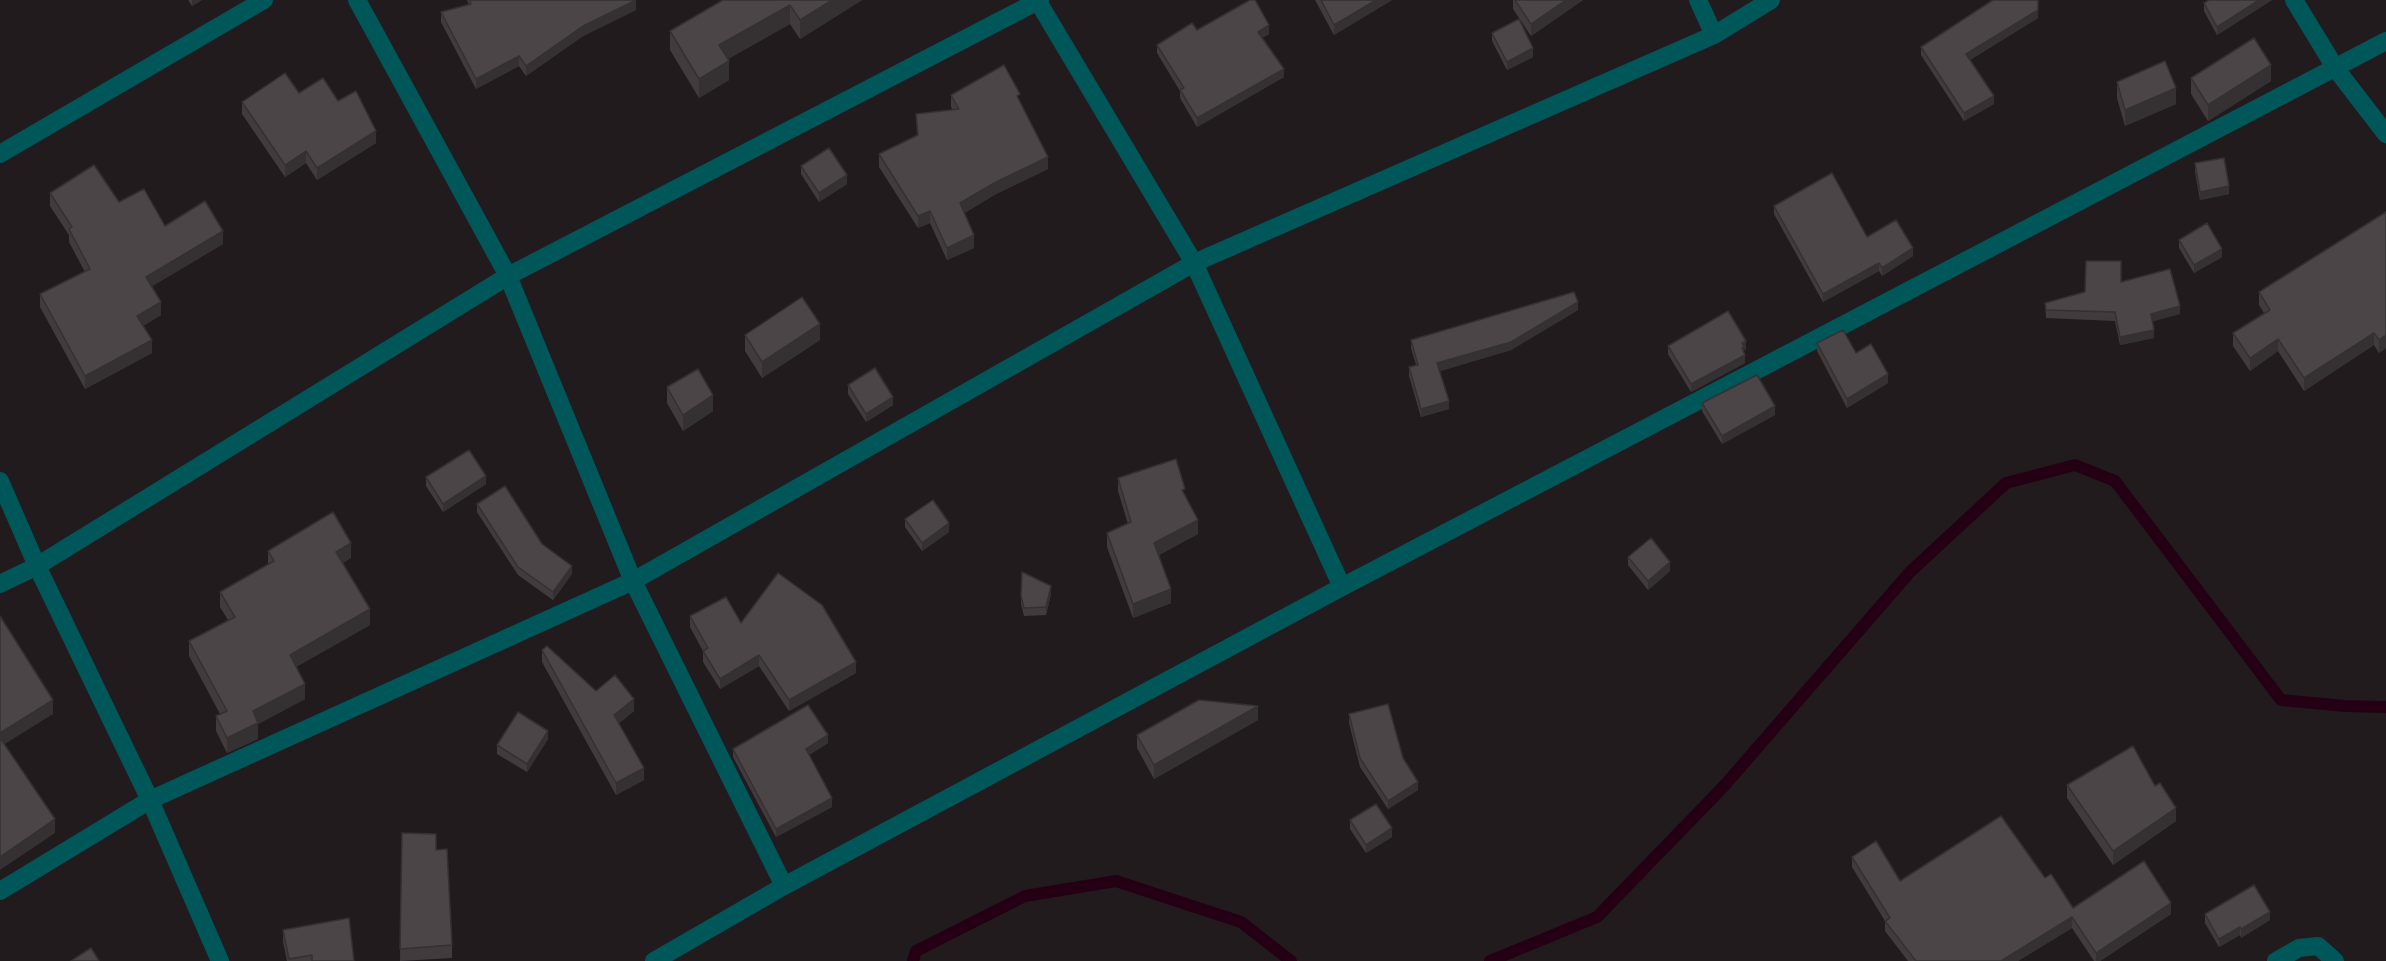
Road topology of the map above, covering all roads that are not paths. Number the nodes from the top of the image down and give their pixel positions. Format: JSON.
{"nodes":[{"id":1,"x":264,"y":0,"type":"edge"},
{"id":2,"x":357,"y":0,"type":"edge"},
{"id":3,"x":1038,"y":0,"type":"edge"},
{"id":4,"x":1698,"y":0,"type":"edge"},
{"id":5,"x":1771,"y":0,"type":"edge"},
{"id":6,"x":2294,"y":0,"type":"edge"},
{"id":7,"x":1714,"y":34,"type":"junction"},
{"id":8,"x":2386,"y":41,"type":"edge"},
{"id":9,"x":2336,"y":69,"type":"junction"},
{"id":10,"x":2386,"y":134,"type":"edge"},
{"id":11,"x":0,"y":154,"type":"edge"},
{"id":12,"x":1194,"y":263,"type":"junction"},
{"id":13,"x":507,"y":276,"type":"junction"},
{"id":14,"x":0,"y":481,"type":"edge"},
{"id":15,"x":38,"y":566,"type":"junction"},
{"id":16,"x":633,"y":581,"type":"junction"},
{"id":17,"x":0,"y":584,"type":"edge"},
{"id":18,"x":1342,"y":587,"type":"junction"},
{"id":19,"x":150,"y":800,"type":"junction"},
{"id":20,"x":784,"y":886,"type":"junction"},
{"id":21,"x":0,"y":891,"type":"edge"},
{"id":22,"x":220,"y":961,"type":"edge"},
{"id":23,"x":654,"y":961,"type":"edge"},
{"id":24,"x":2276,"y":961,"type":"edge"},
{"id":25,"x":2334,"y":961,"type":"edge"}],
"edges":[{"from":1,"to":11,"type":"street"},
{"from":2,"to":13,"type":"street"},
{"from":3,"to":12,"type":"street"},
{"from":3,"to":13,"type":"street"},
{"from":4,"to":7,"type":"street"},
{"from":5,"to":7,"type":"street"},
{"from":6,"to":9,"type":"street"},
{"from":7,"to":12,"type":"street"},
{"from":8,"to":9,"type":"street"},
{"from":9,"to":10,"type":"street"},
{"from":9,"to":18,"type":"street"},
{"from":12,"to":16,"type":"street"},
{"from":12,"to":18,"type":"street"},
{"from":13,"to":15,"type":"street"},
{"from":13,"to":16,"type":"street"},
{"from":14,"to":15,"type":"street"},
{"from":15,"to":17,"type":"street"},
{"from":15,"to":19,"type":"street"},
{"from":16,"to":19,"type":"street"},
{"from":16,"to":20,"type":"street"},
{"from":18,"to":20,"type":"street"},
{"from":19,"to":21,"type":"street"},
{"from":19,"to":22,"type":"street"},
{"from":20,"to":23,"type":"street"},
{"from":24,"to":25,"type":"street"}]}
